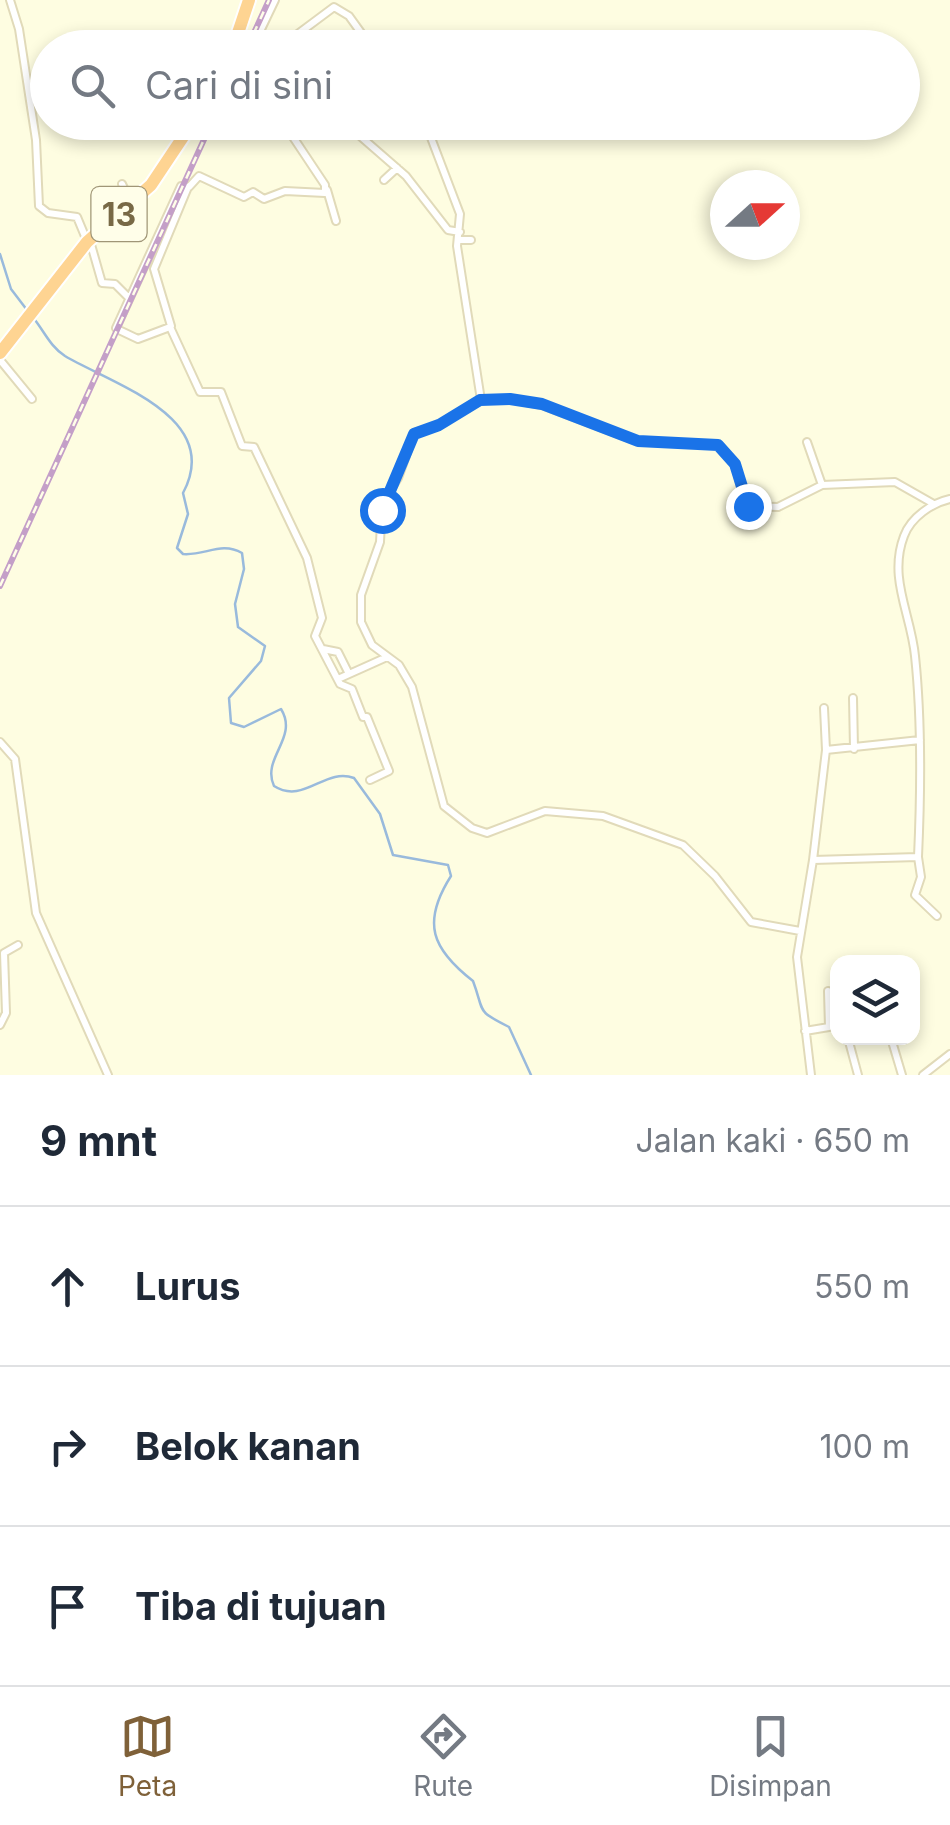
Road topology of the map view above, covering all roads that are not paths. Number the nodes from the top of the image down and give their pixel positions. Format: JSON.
{"nodes":[{"id":1,"x":10,"y":0,"type":"edge"},
{"id":2,"x":249,"y":0,"type":"edge"},
{"id":3,"x":275,"y":0,"type":"edge"},
{"id":4,"x":339,"y":4,"type":"edge"},
{"id":5,"x":239,"y":30,"type":"edge"},
{"id":6,"x":261,"y":30,"type":"edge"},
{"id":7,"x":301,"y":30,"type":"edge"},
{"id":8,"x":358,"y":30,"type":"edge"},
{"id":9,"x":30,"y":101,"type":"edge"},
{"id":10,"x":36,"y":140,"type":"edge"},
{"id":11,"x":181,"y":140,"type":"edge"},
{"id":12,"x":295,"y":140,"type":"edge"},
{"id":13,"x":364,"y":140,"type":"edge"},
{"id":14,"x":431,"y":140,"type":"edge"},
{"id":15,"x":396,"y":168,"type":"junction"},
{"id":16,"x":384,"y":180,"type":"dead end"},
{"id":17,"x":122,"y":184,"type":"dead end"},
{"id":18,"x":188,"y":187,"type":"junction"},
{"id":19,"x":326,"y":190,"type":"junction"},
{"id":20,"x":132,"y":203,"type":"junction"},
{"id":21,"x":336,"y":221,"type":"dead end"},
{"id":22,"x":459,"y":236,"type":"junction"},
{"id":23,"x":472,"y":240,"type":"dead end"},
{"id":24,"x":88,"y":241,"type":"junction"},
{"id":25,"x":128,"y":297,"type":"junction"},
{"id":26,"x":172,"y":329,"type":"junction"},
{"id":27,"x":0,"y":356,"type":"edge"},
{"id":28,"x":32,"y":398,"type":"dead end"},
{"id":29,"x":480,"y":400,"type":"junction"},
{"id":30,"x":807,"y":442,"type":"dead end"},
{"id":31,"x":822,"y":485,"type":"junction"},
{"id":32,"x":950,"y":499,"type":"edge"},
{"id":33,"x":932,"y":504,"type":"junction"},
{"id":34,"x":322,"y":649,"type":"junction"},
{"id":35,"x":387,"y":657,"type":"junction"},
{"id":36,"x":349,"y":674,"type":"junction"},
{"id":37,"x":338,"y":678,"type":"junction"},
{"id":38,"x":853,"y":698,"type":"dead end"},
{"id":39,"x":824,"y":708,"type":"dead end"},
{"id":40,"x":920,"y":740,"type":"junction"},
{"id":41,"x":0,"y":742,"type":"edge"},
{"id":42,"x":826,"y":750,"type":"junction"},
{"id":43,"x":854,"y":750,"type":"junction"},
{"id":44,"x":370,"y":780,"type":"dead end"},
{"id":45,"x":918,"y":857,"type":"junction"},
{"id":46,"x":813,"y":860,"type":"junction"},
{"id":47,"x":937,"y":916,"type":"dead end"},
{"id":48,"x":800,"y":931,"type":"junction"},
{"id":49,"x":18,"y":944,"type":"dead end"},
{"id":50,"x":2,"y":949,"type":"edge"},
{"id":51,"x":828,"y":991,"type":"dead end"},
{"id":52,"x":0,"y":1024,"type":"edge"},
{"id":53,"x":805,"y":1030,"type":"junction"},
{"id":54,"x":850,"y":1045,"type":"edge"},
{"id":55,"x":893,"y":1045,"type":"edge"},
{"id":56,"x":950,"y":1054,"type":"edge"},
{"id":57,"x":108,"y":1075,"type":"edge"},
{"id":58,"x":812,"y":1075,"type":"edge"},
{"id":59,"x":858,"y":1075,"type":"edge"},
{"id":60,"x":902,"y":1075,"type":"edge"},
{"id":61,"x":923,"y":1075,"type":"edge"}],
"edges":[{"from":1,"to":9,"type":"street"},
{"from":2,"to":5,"type":"highway"},
{"from":3,"to":6,"type":"street"},
{"from":4,"to":7,"type":"street"},
{"from":4,"to":8,"type":"street"},
{"from":10,"to":24,"type":"street"},
{"from":11,"to":20,"type":"highway","number":"13"},
{"from":12,"to":19,"type":"street"},
{"from":13,"to":15,"type":"street"},
{"from":14,"to":22,"type":"street"},
{"from":15,"to":16,"type":"street"},
{"from":15,"to":22,"type":"street"},
{"from":17,"to":20,"type":"street"},
{"from":18,"to":19,"type":"street"},
{"from":18,"to":25,"type":"street"},
{"from":18,"to":26,"type":"street"},
{"from":19,"to":21,"type":"street"},
{"from":20,"to":24,"type":"highway","number":"13"},
{"from":22,"to":23,"type":"street"},
{"from":22,"to":29,"type":"street"},
{"from":24,"to":25,"type":"street"},
{"from":24,"to":27,"type":"highway","number":"13"},
{"from":25,"to":26,"type":"street"},
{"from":26,"to":34,"type":"street"},
{"from":27,"to":28,"type":"street"},
{"from":29,"to":31,"type":"street"},
{"from":29,"to":35,"type":"street"},
{"from":30,"to":31,"type":"street"},
{"from":31,"to":33,"type":"street"},
{"from":32,"to":33,"type":"street"},
{"from":33,"to":40,"type":"street"},
{"from":34,"to":36,"type":"street"},
{"from":34,"to":37,"type":"street"},
{"from":35,"to":36,"type":"street"},
{"from":35,"to":48,"type":"street"},
{"from":36,"to":37,"type":"street"},
{"from":37,"to":44,"type":"street"},
{"from":38,"to":43,"type":"street"},
{"from":39,"to":42,"type":"street"},
{"from":40,"to":43,"type":"street"},
{"from":40,"to":45,"type":"street"},
{"from":41,"to":57,"type":"street"},
{"from":42,"to":43,"type":"street"},
{"from":42,"to":46,"type":"street"},
{"from":45,"to":46,"type":"street"},
{"from":45,"to":47,"type":"street"},
{"from":46,"to":48,"type":"street"},
{"from":48,"to":53,"type":"street"},
{"from":49,"to":50,"type":"street"},
{"from":50,"to":52,"type":"street"},
{"from":51,"to":53,"type":"street"},
{"from":53,"to":58,"type":"street"},
{"from":54,"to":59,"type":"street"},
{"from":55,"to":60,"type":"street"},
{"from":56,"to":61,"type":"street"}]}
